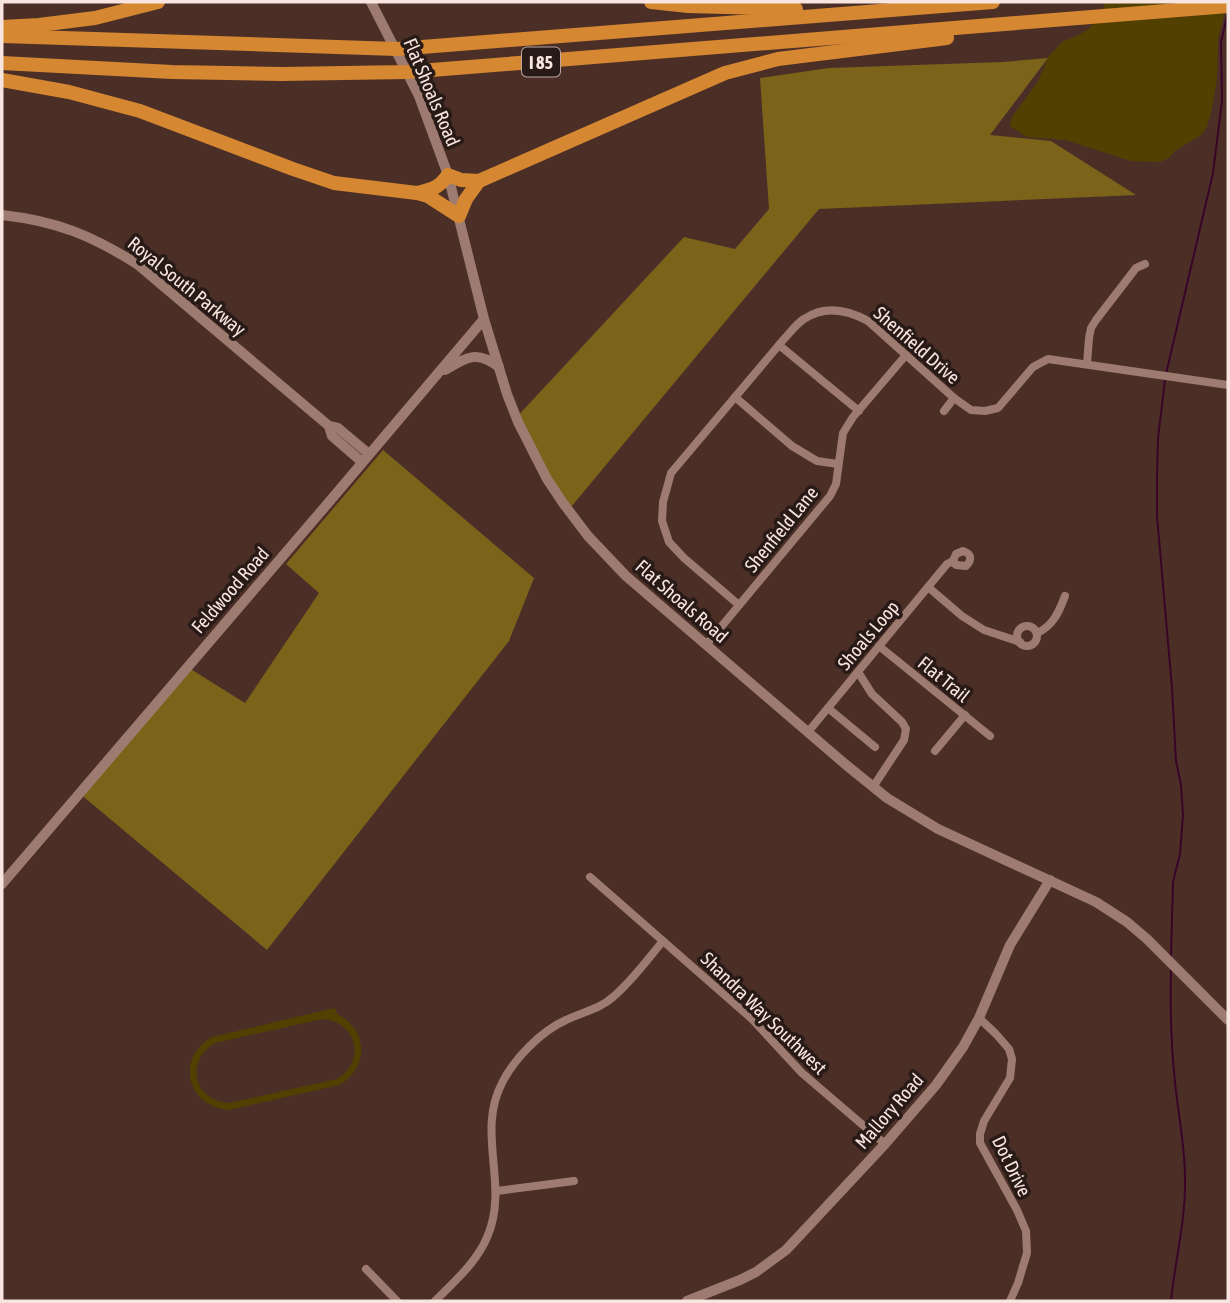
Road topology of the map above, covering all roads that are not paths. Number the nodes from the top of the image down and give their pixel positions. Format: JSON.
{"nodes":[{"id":1,"x":158,"y":2,"type":"edge"},
{"id":2,"x":372,"y":2,"type":"edge"},
{"id":3,"x":651,"y":2,"type":"edge"},
{"id":4,"x":993,"y":2,"type":"edge"},
{"id":5,"x":1228,"y":6,"type":"edge"},
{"id":6,"x":864,"y":12,"type":"junction"},
{"id":7,"x":1080,"y":19,"type":"junction"},
{"id":8,"x":2,"y":27,"type":"edge"},
{"id":9,"x":2,"y":36,"type":"edge"},
{"id":10,"x":2,"y":63,"type":"edge"},
{"id":11,"x":2,"y":80,"type":"edge"},
{"id":12,"x":448,"y":175,"type":"junction"},
{"id":13,"x":479,"y":181,"type":"junction"},
{"id":14,"x":416,"y":193,"type":"junction"},
{"id":15,"x":2,"y":215,"type":"edge"},
{"id":16,"x":459,"y":216,"type":"junction"},
{"id":17,"x":1145,"y":264,"type":"dead end"},
{"id":18,"x":484,"y":319,"type":"junction"},
{"id":19,"x":779,"y":345,"type":"junction"},
{"id":20,"x":906,"y":355,"type":"junction"},
{"id":21,"x":1087,"y":364,"type":"junction"},
{"id":22,"x":499,"y":368,"type":"junction"},
{"id":23,"x":436,"y":376,"type":"junction"},
{"id":24,"x":1228,"y":385,"type":"edge"},
{"id":25,"x":736,"y":397,"type":"junction"},
{"id":26,"x":954,"y":398,"type":"junction"},
{"id":27,"x":859,"y":411,"type":"junction"},
{"id":28,"x":944,"y":411,"type":"dead end"},
{"id":29,"x":366,"y":458,"type":"junction"},
{"id":30,"x":838,"y":464,"type":"junction"},
{"id":31,"x":953,"y":561,"type":"dead end"},
{"id":32,"x":928,"y":587,"type":"junction"},
{"id":33,"x":1065,"y":596,"type":"dead end"},
{"id":34,"x":738,"y":605,"type":"junction"},
{"id":35,"x":1037,"y":633,"type":"junction"},
{"id":36,"x":1020,"y":642,"type":"junction"},
{"id":37,"x":706,"y":645,"type":"junction"},
{"id":38,"x":879,"y":646,"type":"junction"},
{"id":39,"x":858,"y":672,"type":"junction"},
{"id":40,"x":828,"y":708,"type":"junction"},
{"id":41,"x":965,"y":715,"type":"junction"},
{"id":42,"x":808,"y":732,"type":"junction"},
{"id":43,"x":990,"y":736,"type":"dead end"},
{"id":44,"x":875,"y":747,"type":"dead end"},
{"id":45,"x":935,"y":751,"type":"dead end"},
{"id":46,"x":873,"y":787,"type":"junction"},
{"id":47,"x":590,"y":877,"type":"dead end"},
{"id":48,"x":1050,"y":880,"type":"junction"},
{"id":49,"x":2,"y":884,"type":"edge"},
{"id":50,"x":663,"y":941,"type":"junction"},
{"id":51,"x":979,"y":1018,"type":"junction"},
{"id":52,"x":1228,"y":1020,"type":"edge"},
{"id":53,"x":885,"y":1144,"type":"junction"},
{"id":54,"x":574,"y":1181,"type":"dead end"},
{"id":55,"x":497,"y":1191,"type":"junction"},
{"id":56,"x":366,"y":1269,"type":"dead end"},
{"id":57,"x":397,"y":1301,"type":"edge"},
{"id":58,"x":436,"y":1301,"type":"edge"},
{"id":59,"x":687,"y":1301,"type":"edge"},
{"id":60,"x":1010,"y":1301,"type":"edge"}],
"edges":[{"from":1,"to":8,"type":"highway"},
{"from":2,"to":12,"type":"street","name":"Flat Shoals Road"},
{"from":3,"to":6,"type":"highway"},
{"from":4,"to":6,"type":"highway","number":"I 85"},
{"from":5,"to":7,"type":"highway","number":"I 85"},
{"from":6,"to":9,"type":"highway","number":"I 85"},
{"from":7,"to":10,"type":"highway","number":"I 85"},
{"from":7,"to":13,"type":"highway"},
{"from":11,"to":14,"type":"highway"},
{"from":12,"to":13,"type":"highway"},
{"from":12,"to":14,"type":"highway"},
{"from":12,"to":16,"type":"street","name":"Flat Shoals Road"},
{"from":13,"to":16,"type":"highway"},
{"from":14,"to":16,"type":"highway"},
{"from":15,"to":29,"type":"street","name":"Royal South Parkway"},
{"from":16,"to":18,"type":"street","name":"Flat Shoals Road"},
{"from":17,"to":21,"type":"street"},
{"from":18,"to":22,"type":"street","name":"Flat Shoals Road"},
{"from":18,"to":23,"type":"street","name":"Feldwood Road"},
{"from":19,"to":20,"type":"street","name":"Shenfield Drive"},
{"from":19,"to":25,"type":"street","name":"Shenfield Drive"},
{"from":19,"to":27,"type":"street"},
{"from":20,"to":26,"type":"street","name":"Shenfield Drive"},
{"from":20,"to":27,"type":"street","name":"Shenfield Lane"},
{"from":21,"to":24,"type":"street","name":"Shenfield Drive"},
{"from":21,"to":26,"type":"street","name":"Shenfield Drive"},
{"from":22,"to":23,"type":"street"},
{"from":22,"to":37,"type":"street","name":"Flat Shoals Road"},
{"from":23,"to":29,"type":"street","name":"Feldwood Road"},
{"from":25,"to":30,"type":"street"},
{"from":25,"to":34,"type":"street","name":"Shenfield Drive"},
{"from":26,"to":28,"type":"street"},
{"from":27,"to":30,"type":"street","name":"Shenfield Lane"},
{"from":29,"to":49,"type":"street","name":"Feldwood Road"},
{"from":30,"to":34,"type":"street","name":"Shenfield Lane"},
{"from":31,"to":32,"type":"street","name":"Shoals Loop"},
{"from":32,"to":36,"type":"street"},
{"from":32,"to":38,"type":"street","name":"Shoals Loop"},
{"from":33,"to":35,"type":"street"},
{"from":34,"to":37,"type":"street","name":"Shenfield Lane"},
{"from":35,"to":36,"type":"street"},
{"from":35,"to":36,"type":"street"},
{"from":37,"to":42,"type":"street","name":"Flat Shoals Road"},
{"from":38,"to":39,"type":"street","name":"Shoals Loop"},
{"from":38,"to":41,"type":"street","name":"Flat Trail"},
{"from":39,"to":40,"type":"street","name":"Shoals Loop"},
{"from":39,"to":46,"type":"street"},
{"from":40,"to":42,"type":"street","name":"Shoals Loop"},
{"from":40,"to":44,"type":"street"},
{"from":41,"to":43,"type":"street","name":"Flat Trail"},
{"from":41,"to":45,"type":"street"},
{"from":42,"to":46,"type":"street","name":"Flat Shoals Road"},
{"from":46,"to":48,"type":"street","name":"Flat Shoals Road"},
{"from":47,"to":50,"type":"street","name":"Shandra Way Southwest"},
{"from":48,"to":51,"type":"street","name":"Mallory Road"},
{"from":48,"to":52,"type":"street","name":"Flat Shoals Road"},
{"from":50,"to":53,"type":"street","name":"Shandra Way Southwest"},
{"from":50,"to":55,"type":"street"},
{"from":51,"to":53,"type":"street","name":"Mallory Road"},
{"from":51,"to":60,"type":"street","name":"Dot Drive"},
{"from":53,"to":59,"type":"street","name":"Mallory Road"},
{"from":54,"to":55,"type":"street"},
{"from":55,"to":58,"type":"street"},
{"from":56,"to":57,"type":"street"}]}
